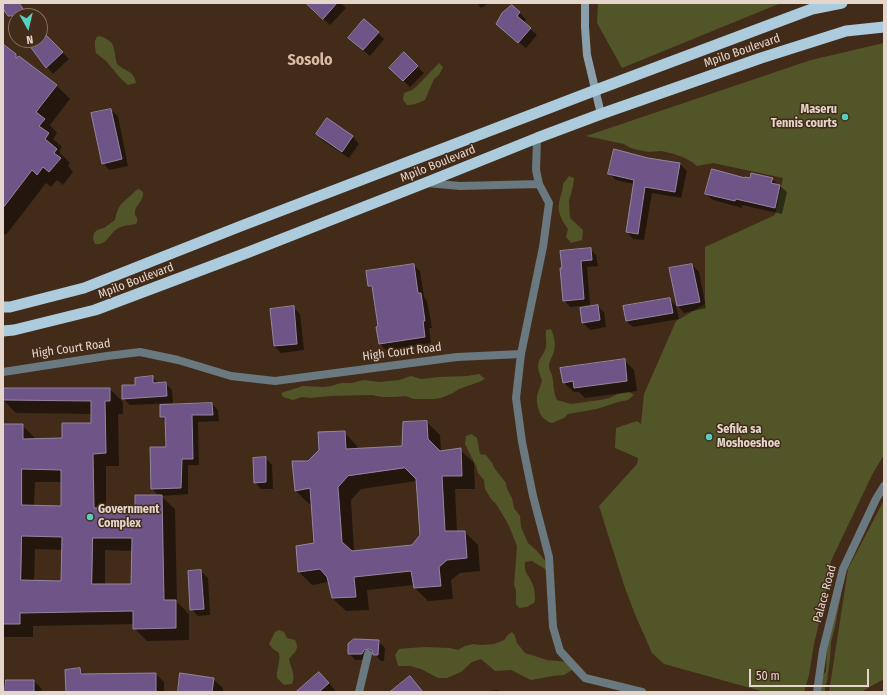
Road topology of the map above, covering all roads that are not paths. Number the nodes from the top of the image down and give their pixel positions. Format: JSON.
{"nodes":[{"id":1,"x":585,"y":3,"type":"edge"},
{"id":2,"x":842,"y":3,"type":"edge"},
{"id":3,"x":884,"y":27,"type":"edge"},
{"id":4,"x":596,"y":90,"type":"junction"},
{"id":5,"x":601,"y":114,"type":"junction"},
{"id":6,"x":537,"y":138,"type":"junction"},
{"id":7,"x":425,"y":183,"type":"junction"},
{"id":8,"x":539,"y":184,"type":"junction"},
{"id":9,"x":3,"y":307,"type":"edge"},
{"id":10,"x":3,"y":331,"type":"edge"},
{"id":11,"x":521,"y":354,"type":"junction"},
{"id":12,"x":3,"y":372,"type":"edge"},
{"id":13,"x":884,"y":486,"type":"edge"},
{"id":14,"x":368,"y":654,"type":"dead end"},
{"id":15,"x":359,"y":692,"type":"edge"},
{"id":16,"x":642,"y":692,"type":"edge"},
{"id":17,"x":817,"y":692,"type":"edge"}],
"edges":[{"from":1,"to":4,"type":"main road"},
{"from":2,"to":4,"type":"highway","name":"Mpilo Boulevard"},
{"from":3,"to":5,"type":"highway","name":"Mpilo Boulevard"},
{"from":4,"to":5,"type":"main road"},
{"from":4,"to":9,"type":"highway","name":"Mpilo Boulevard"},
{"from":5,"to":6,"type":"highway","name":"Mpilo Boulevard"},
{"from":6,"to":7,"type":"highway","name":"Mpilo Boulevard"},
{"from":6,"to":8,"type":"street"},
{"from":7,"to":8,"type":"street"},
{"from":7,"to":10,"type":"highway","name":"Mpilo Boulevard"},
{"from":8,"to":11,"type":"street"},
{"from":11,"to":12,"type":"street","name":"High Court Road"},
{"from":11,"to":16,"type":"street"},
{"from":13,"to":17,"type":"street","name":"Palace Road"},
{"from":14,"to":15,"type":"street"}]}
